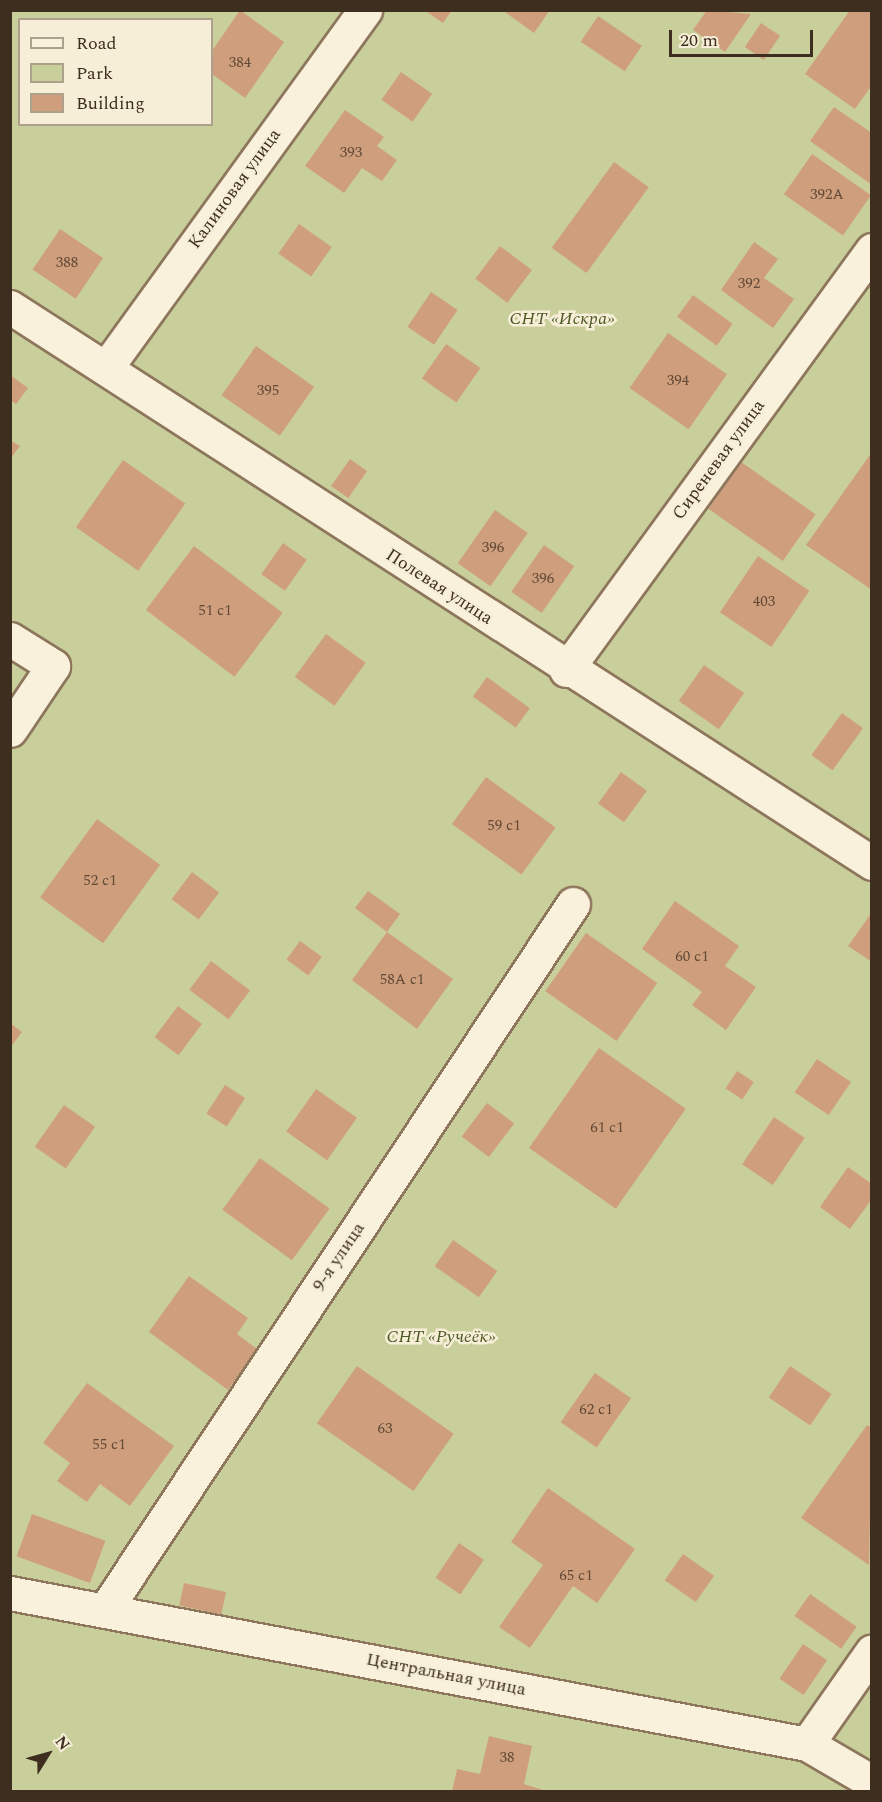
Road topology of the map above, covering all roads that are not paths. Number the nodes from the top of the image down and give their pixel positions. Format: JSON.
{"nodes":[{"id":1,"x":365,"y":10,"type":"edge"},
{"id":2,"x":872,"y":250,"type":"edge"},
{"id":3,"x":10,"y":307,"type":"edge"},
{"id":4,"x":106,"y":368,"type":"junction"},
{"id":5,"x":10,"y":639,"type":"edge"},
{"id":6,"x":566,"y":670,"type":"junction"},
{"id":7,"x":10,"y":730,"type":"edge"},
{"id":8,"x":872,"y":863,"type":"edge"},
{"id":9,"x":573,"y":904,"type":"dead end"},
{"id":10,"x":10,"y":1593,"type":"edge"},
{"id":11,"x":105,"y":1610,"type":"junction"},
{"id":12,"x":872,"y":1651,"type":"edge"},
{"id":13,"x":807,"y":1744,"type":"junction"},
{"id":14,"x":872,"y":1782,"type":"edge"}],
"edges":[{"from":1,"to":4,"type":"lane","name":"Калиновая улица"},
{"from":2,"to":6,"type":"lane","name":"Сиреневая улица"},
{"from":3,"to":4,"type":"lane","name":"Полевая улица"},
{"from":4,"to":6,"type":"lane","name":"Полевая улица"},
{"from":5,"to":7,"type":"lane"},
{"from":6,"to":8,"type":"lane","name":"Полевая улица"},
{"from":9,"to":11,"type":"lane","name":"9-я улица"},
{"from":10,"to":11,"type":"lane","name":"Центральная улица"},
{"from":11,"to":13,"type":"lane","name":"Центральная улица"},
{"from":12,"to":13,"type":"lane"},
{"from":13,"to":14,"type":"lane","name":"Центральная улица"}]}
